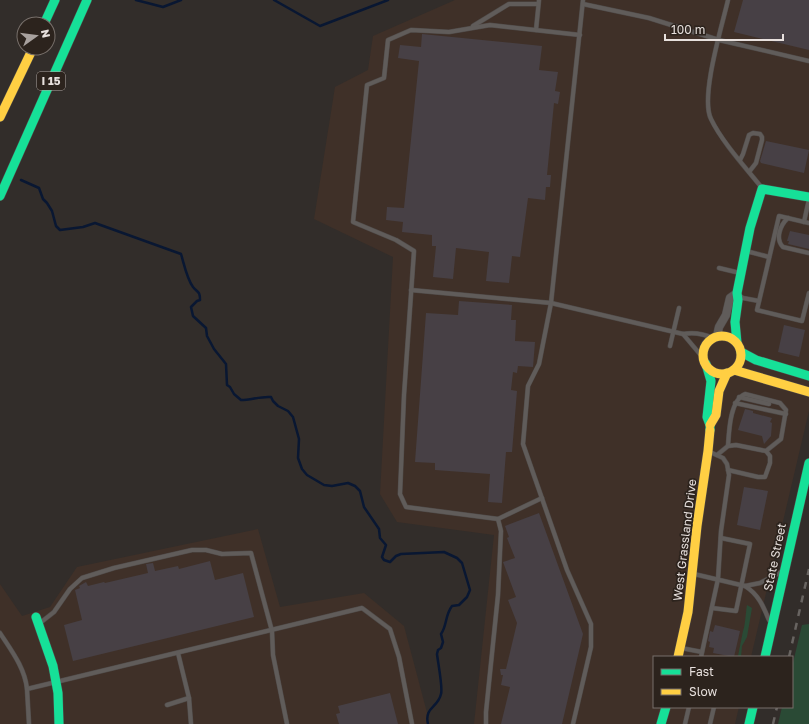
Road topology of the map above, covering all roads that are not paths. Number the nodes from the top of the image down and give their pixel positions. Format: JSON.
{"nodes":[{"id":1,"x":55,"y":0,"type":"edge"},
{"id":2,"x":86,"y":0,"type":"edge"},
{"id":3,"x":728,"y":0,"type":"edge"},
{"id":4,"x":539,"y":2,"type":"edge"},
{"id":5,"x":583,"y":2,"type":"edge"},
{"id":6,"x":48,"y":16,"type":"edge"},
{"id":7,"x":471,"y":28,"type":"junction"},
{"id":8,"x":536,"y":30,"type":"junction"},
{"id":9,"x":580,"y":35,"type":"junction"},
{"id":10,"x":719,"y":40,"type":"junction"},
{"id":11,"x":29,"y":56,"type":"edge"},
{"id":12,"x":809,"y":61,"type":"edge"},
{"id":13,"x":0,"y":117,"type":"edge"},
{"id":14,"x":740,"y":160,"type":"junction"},
{"id":15,"x":749,"y":172,"type":"junction"},
{"id":16,"x":762,"y":188,"type":"junction"},
{"id":17,"x":0,"y":196,"type":"edge"},
{"id":18,"x":809,"y":197,"type":"edge"},
{"id":19,"x":788,"y":218,"type":"junction"},
{"id":20,"x":804,"y":222,"type":"junction"},
{"id":21,"x":809,"y":223,"type":"edge"},
{"id":22,"x":745,"y":251,"type":"junction"},
{"id":23,"x":809,"y":253,"type":"edge"},
{"id":24,"x":769,"y":257,"type":"junction"},
{"id":25,"x":719,"y":268,"type":"dead end"},
{"id":26,"x":740,"y":274,"type":"junction"},
{"id":27,"x":411,"y":290,"type":"junction"},
{"id":28,"x":737,"y":293,"type":"junction"},
{"id":29,"x":809,"y":294,"type":"edge"},
{"id":30,"x":759,"y":301,"type":"junction"},
{"id":31,"x":551,"y":303,"type":"junction"},
{"id":32,"x":679,"y":308,"type":"dead end"},
{"id":33,"x":674,"y":331,"type":"junction"},
{"id":34,"x":683,"y":334,"type":"junction"},
{"id":35,"x":715,"y":337,"type":"junction"},
{"id":36,"x":670,"y":346,"type":"dead end"},
{"id":37,"x":739,"y":347,"type":"junction"},
{"id":38,"x":705,"y":362,"type":"junction"},
{"id":39,"x":730,"y":371,"type":"junction"},
{"id":40,"x":809,"y":376,"type":"edge"},
{"id":41,"x":809,"y":392,"type":"edge"},
{"id":42,"x":737,"y":400,"type":"junction"},
{"id":43,"x":786,"y":413,"type":"junction"},
{"id":44,"x":710,"y":425,"type":"junction"},
{"id":45,"x":728,"y":446,"type":"junction"},
{"id":46,"x":708,"y":451,"type":"junction"},
{"id":47,"x":766,"y":451,"type":"junction"},
{"id":48,"x":717,"y":455,"type":"junction"},
{"id":49,"x":809,"y":463,"type":"edge"},
{"id":50,"x":728,"y":470,"type":"junction"},
{"id":51,"x":542,"y":498,"type":"junction"},
{"id":52,"x":498,"y":519,"type":"junction"},
{"id":53,"x":721,"y":538,"type":"junction"},
{"id":54,"x":785,"y":570,"type":"junction"},
{"id":55,"x":692,"y":574,"type":"junction"},
{"id":56,"x":718,"y":579,"type":"junction"},
{"id":57,"x":743,"y":585,"type":"junction"},
{"id":58,"x":712,"y":608,"type":"junction"},
{"id":59,"x":37,"y":620,"type":"joint"},
{"id":60,"x":772,"y":626,"type":"junction"},
{"id":61,"x":272,"y":631,"type":"junction"},
{"id":62,"x":0,"y":633,"type":"edge"},
{"id":63,"x":679,"y":652,"type":"edge"},
{"id":64,"x":178,"y":653,"type":"junction"},
{"id":65,"x":701,"y":655,"type":"edge"},
{"id":66,"x":765,"y":656,"type":"edge"},
{"id":67,"x":56,"y":682,"type":"junction"},
{"id":68,"x":27,"y":689,"type":"junction"},
{"id":69,"x":189,"y":698,"type":"junction"},
{"id":70,"x":167,"y":705,"type":"dead end"},
{"id":71,"x":666,"y":708,"type":"edge"},
{"id":72,"x":689,"y":708,"type":"edge"},
{"id":73,"x":714,"y":708,"type":"edge"},
{"id":74,"x":753,"y":708,"type":"edge"},
{"id":75,"x":30,"y":724,"type":"edge"},
{"id":76,"x":59,"y":724,"type":"edge"},
{"id":77,"x":191,"y":724,"type":"edge"},
{"id":78,"x":287,"y":724,"type":"edge"},
{"id":79,"x":412,"y":724,"type":"edge"},
{"id":80,"x":486,"y":724,"type":"edge"},
{"id":81,"x":572,"y":724,"type":"edge"},
{"id":82,"x":661,"y":724,"type":"edge"},
{"id":83,"x":685,"y":724,"type":"edge"},
{"id":84,"x":710,"y":724,"type":"edge"},
{"id":85,"x":749,"y":724,"type":"edge"}],
"edges":[{"from":1,"to":6,"type":"main road"},
{"from":2,"to":17,"type":"main road","number":"I 15"},
{"from":3,"to":10,"type":"lane"},
{"from":4,"to":7,"type":"lane"},
{"from":4,"to":8,"type":"lane"},
{"from":5,"to":9,"type":"lane"},
{"from":5,"to":10,"type":"lane"},
{"from":7,"to":8,"type":"lane"},
{"from":7,"to":27,"type":"lane"},
{"from":8,"to":9,"type":"lane"},
{"from":9,"to":31,"type":"lane"},
{"from":10,"to":12,"type":"lane"},
{"from":10,"to":14,"type":"lane"},
{"from":11,"to":13,"type":"main road","number":"I 15"},
{"from":14,"to":15,"type":"lane"},
{"from":14,"to":15,"type":"lane"},
{"from":15,"to":16,"type":"lane"},
{"from":16,"to":18,"type":"main road"},
{"from":16,"to":22,"type":"main road"},
{"from":18,"to":20,"type":"lane"},
{"from":19,"to":20,"type":"lane"},
{"from":19,"to":23,"type":"lane"},
{"from":19,"to":24,"type":"lane"},
{"from":20,"to":21,"type":"lane"},
{"from":22,"to":24,"type":"lane"},
{"from":22,"to":26,"type":"main road"},
{"from":24,"to":30,"type":"lane"},
{"from":25,"to":26,"type":"lane"},
{"from":26,"to":28,"type":"main road"},
{"from":27,"to":31,"type":"lane"},
{"from":27,"to":52,"type":"lane"},
{"from":28,"to":30,"type":"lane"},
{"from":28,"to":35,"type":"street"},
{"from":28,"to":37,"type":"main road"},
{"from":29,"to":30,"type":"lane"},
{"from":31,"to":33,"type":"lane"},
{"from":31,"to":51,"type":"lane"},
{"from":32,"to":33,"type":"lane"},
{"from":33,"to":34,"type":"lane"},
{"from":33,"to":36,"type":"lane"},
{"from":34,"to":35,"type":"lane"},
{"from":34,"to":38,"type":"lane"},
{"from":35,"to":37,"type":"main road"},
{"from":35,"to":38,"type":"main road"},
{"from":37,"to":39,"type":"main road"},
{"from":37,"to":40,"type":"main road"},
{"from":38,"to":39,"type":"main road"},
{"from":38,"to":44,"type":"main road","name":"West Grassland Drive"},
{"from":39,"to":41,"type":"main road"},
{"from":39,"to":44,"type":"main road","name":"West Grassland Drive"},
{"from":42,"to":43,"type":"lane"},
{"from":42,"to":43,"type":"lane"},
{"from":42,"to":45,"type":"lane"},
{"from":43,"to":47,"type":"lane"},
{"from":44,"to":46,"type":"main road","name":"West Grassland Drive"},
{"from":45,"to":47,"type":"lane"},
{"from":45,"to":48,"type":"lane"},
{"from":46,"to":48,"type":"lane"},
{"from":46,"to":55,"type":"main road","name":"West Grassland Drive"},
{"from":47,"to":50,"type":"lane"},
{"from":48,"to":50,"type":"lane"},
{"from":49,"to":54,"type":"main road","name":"State Street"},
{"from":50,"to":53,"type":"lane"},
{"from":51,"to":52,"type":"lane"},
{"from":51,"to":81,"type":"lane"},
{"from":52,"to":80,"type":"lane"},
{"from":53,"to":56,"type":"lane"},
{"from":53,"to":57,"type":"lane"},
{"from":54,"to":57,"type":"lane"},
{"from":54,"to":60,"type":"main road","name":"State Street"},
{"from":55,"to":56,"type":"lane"},
{"from":55,"to":63,"type":"main road","name":"West Grassland Drive"},
{"from":56,"to":57,"type":"lane"},
{"from":56,"to":58,"type":"lane"},
{"from":57,"to":58,"type":"lane"},
{"from":57,"to":60,"type":"lane"},
{"from":58,"to":65,"type":"lane"},
{"from":59,"to":61,"type":"lane"},
{"from":59,"to":67,"type":"main road"},
{"from":60,"to":66,"type":"main road","name":"State Street"},
{"from":61,"to":64,"type":"lane"},
{"from":61,"to":78,"type":"lane"},
{"from":61,"to":79,"type":"lane"},
{"from":62,"to":68,"type":"lane"},
{"from":63,"to":65,"type":"lane"},
{"from":64,"to":67,"type":"lane"},
{"from":64,"to":69,"type":"lane"},
{"from":67,"to":68,"type":"lane"},
{"from":67,"to":76,"type":"main road"},
{"from":68,"to":75,"type":"lane"},
{"from":69,"to":70,"type":"lane"},
{"from":69,"to":77,"type":"lane"},
{"from":71,"to":82,"type":"main road"},
{"from":72,"to":83,"type":"lane"},
{"from":73,"to":84,"type":"lane"},
{"from":74,"to":85,"type":"main road"}]}
